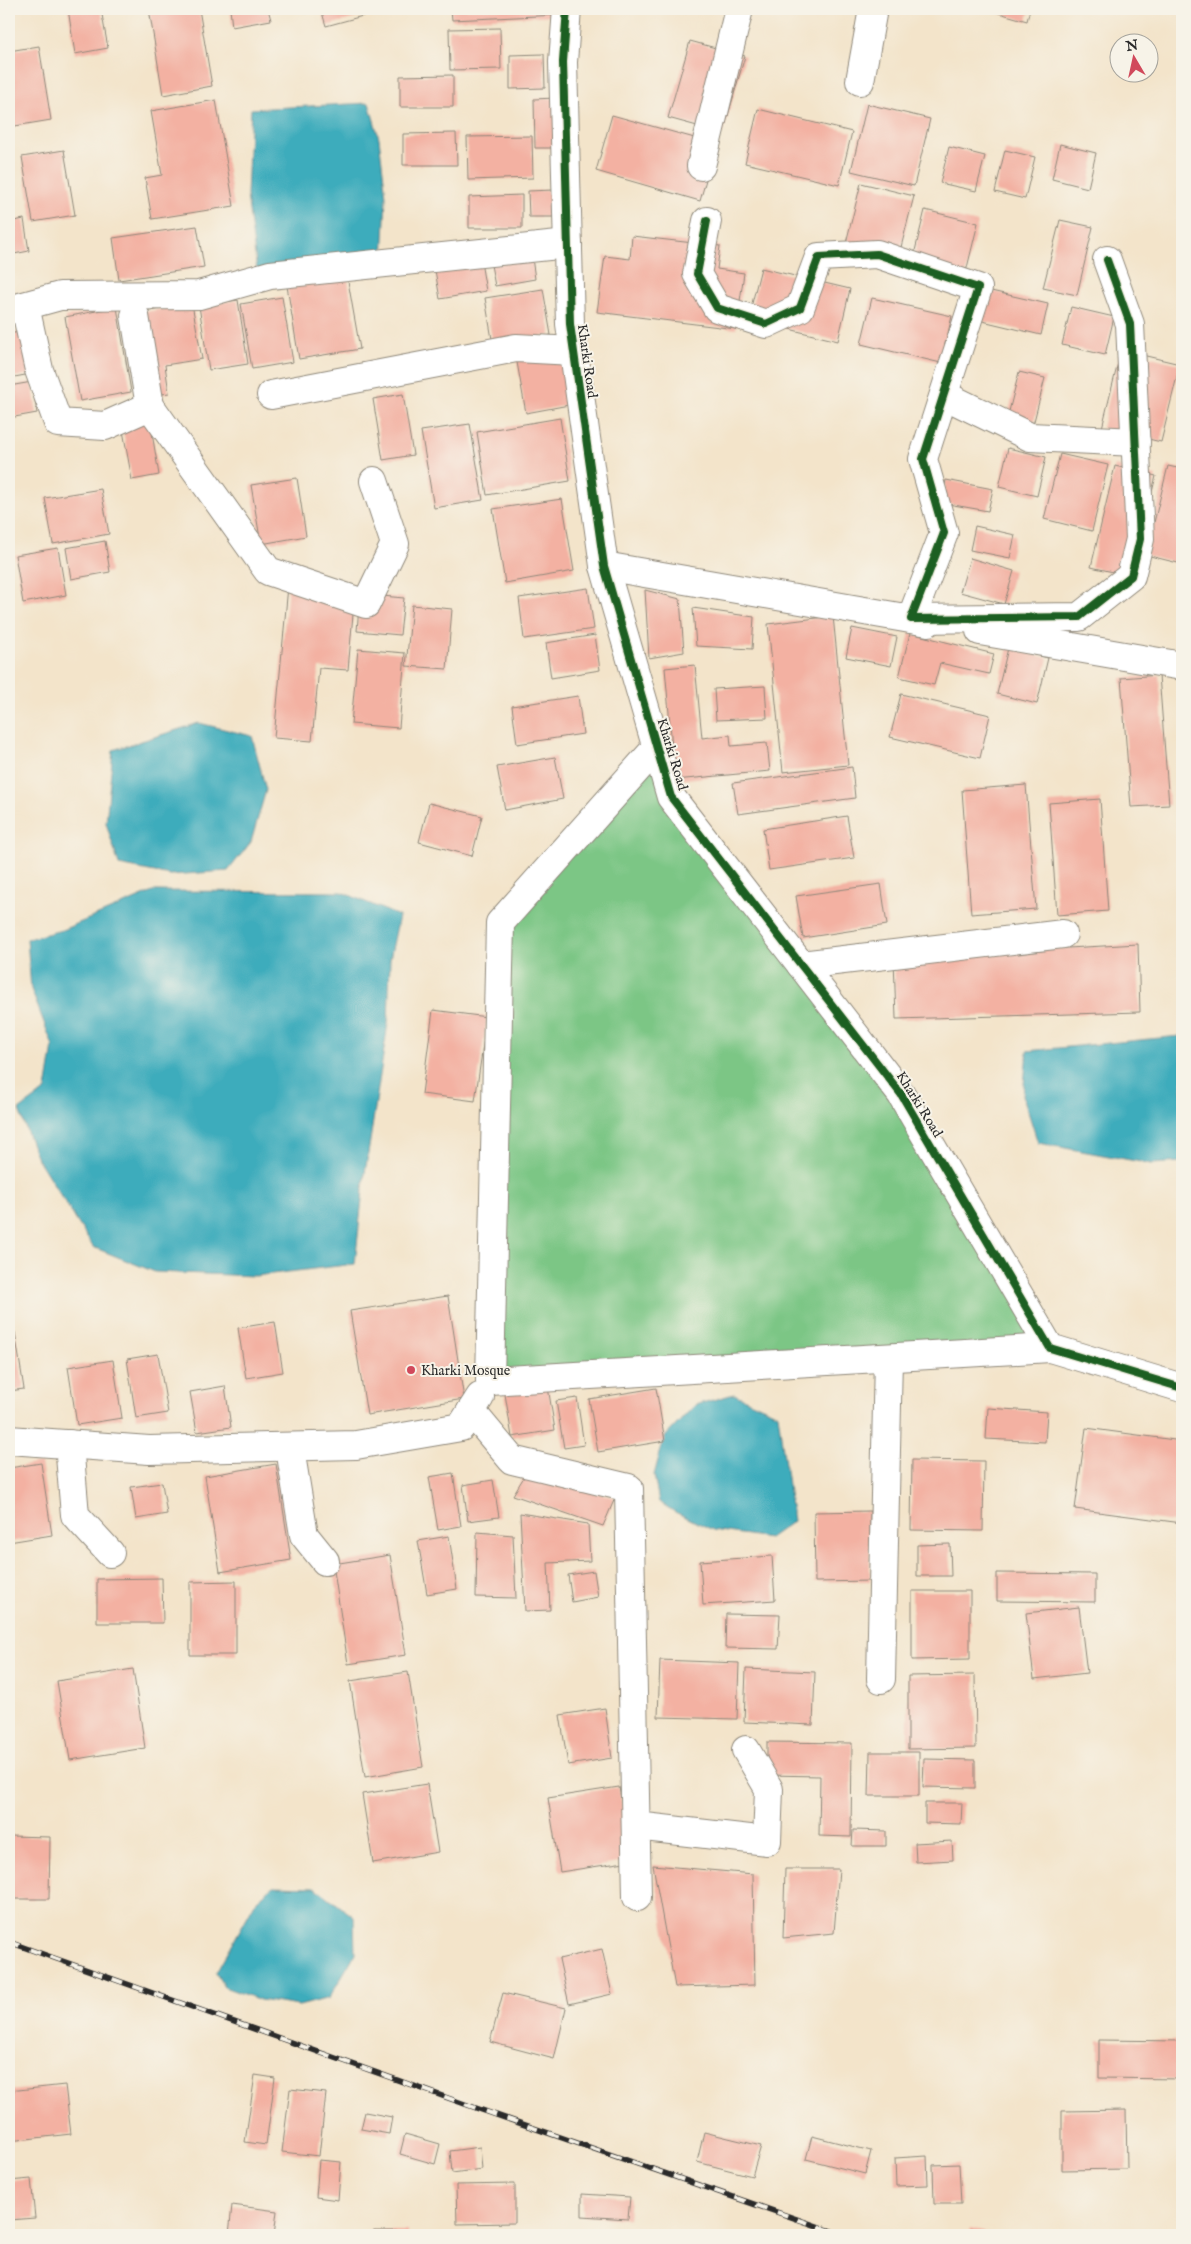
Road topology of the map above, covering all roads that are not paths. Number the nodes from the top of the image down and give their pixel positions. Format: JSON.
{"nodes":[{"id":1,"x":567,"y":9,"type":"edge"},
{"id":2,"x":739,"y":9,"type":"edge"},
{"id":3,"x":873,"y":9,"type":"edge"},
{"id":4,"x":860,"y":81,"type":"dead end"},
{"id":5,"x":700,"y":166,"type":"dead end"},
{"id":6,"x":707,"y":221,"type":"dead end"},
{"id":7,"x":568,"y":244,"type":"junction"},
{"id":8,"x":1107,"y":260,"type":"dead end"},
{"id":9,"x":17,"y":308,"type":"edge"},
{"id":10,"x":136,"y":316,"type":"dead end"},
{"id":11,"x":574,"y":351,"type":"junction"},
{"id":12,"x":944,"y":395,"type":"junction"},
{"id":13,"x":270,"y":396,"type":"dead end"},
{"id":14,"x":150,"y":406,"type":"junction"},
{"id":15,"x":1136,"y":442,"type":"junction"},
{"id":16,"x":374,"y":481,"type":"dead end"},
{"id":17,"x":604,"y":566,"type":"junction"},
{"id":18,"x":911,"y":619,"type":"junction"},
{"id":19,"x":1182,"y":666,"type":"edge"},
{"id":20,"x":657,"y":747,"type":"junction"},
{"id":21,"x":1063,"y":934,"type":"dead end"},
{"id":22,"x":801,"y":965,"type":"junction"},
{"id":23,"x":1050,"y":1348,"type":"junction"},
{"id":24,"x":888,"y":1358,"type":"junction"},
{"id":25,"x":490,"y":1381,"type":"junction"},
{"id":26,"x":1182,"y":1388,"type":"edge"},
{"id":27,"x":471,"y":1411,"type":"junction"},
{"id":28,"x":9,"y":1440,"type":"edge"},
{"id":29,"x":69,"y":1444,"type":"junction"},
{"id":30,"x":292,"y":1461,"type":"dead end"},
{"id":31,"x":110,"y":1552,"type":"dead end"},
{"id":32,"x":325,"y":1561,"type":"dead end"},
{"id":33,"x":881,"y":1679,"type":"dead end"},
{"id":34,"x":746,"y":1750,"type":"dead end"},
{"id":35,"x":636,"y":1826,"type":"junction"},
{"id":36,"x":637,"y":1897,"type":"dead end"}],
"edges":[{"from":1,"to":7,"type":"street","name":"Kharki Road"},
{"from":2,"to":5,"type":"street"},
{"from":3,"to":4,"type":"street"},
{"from":6,"to":12,"type":"street"},
{"from":7,"to":9,"type":"street"},
{"from":7,"to":11,"type":"street","name":"Kharki Road"},
{"from":8,"to":15,"type":"street"},
{"from":9,"to":14,"type":"street"},
{"from":10,"to":14,"type":"street"},
{"from":11,"to":13,"type":"street"},
{"from":11,"to":17,"type":"street","name":"Kharki Road"},
{"from":12,"to":15,"type":"street"},
{"from":12,"to":18,"type":"street"},
{"from":14,"to":16,"type":"street"},
{"from":15,"to":18,"type":"street"},
{"from":17,"to":18,"type":"street"},
{"from":17,"to":20,"type":"street","name":"Kharki Road"},
{"from":18,"to":19,"type":"street"},
{"from":20,"to":22,"type":"street","name":"Kharki Road"},
{"from":20,"to":25,"type":"street"},
{"from":21,"to":22,"type":"street"},
{"from":22,"to":23,"type":"street","name":"Kharki Road"},
{"from":23,"to":24,"type":"street"},
{"from":23,"to":26,"type":"street"},
{"from":24,"to":25,"type":"street"},
{"from":24,"to":33,"type":"street"},
{"from":25,"to":27,"type":"street"},
{"from":27,"to":29,"type":"street"},
{"from":27,"to":35,"type":"street"},
{"from":28,"to":29,"type":"street"},
{"from":29,"to":31,"type":"street"},
{"from":30,"to":32,"type":"street"},
{"from":34,"to":35,"type":"street"},
{"from":35,"to":36,"type":"street"}]}
